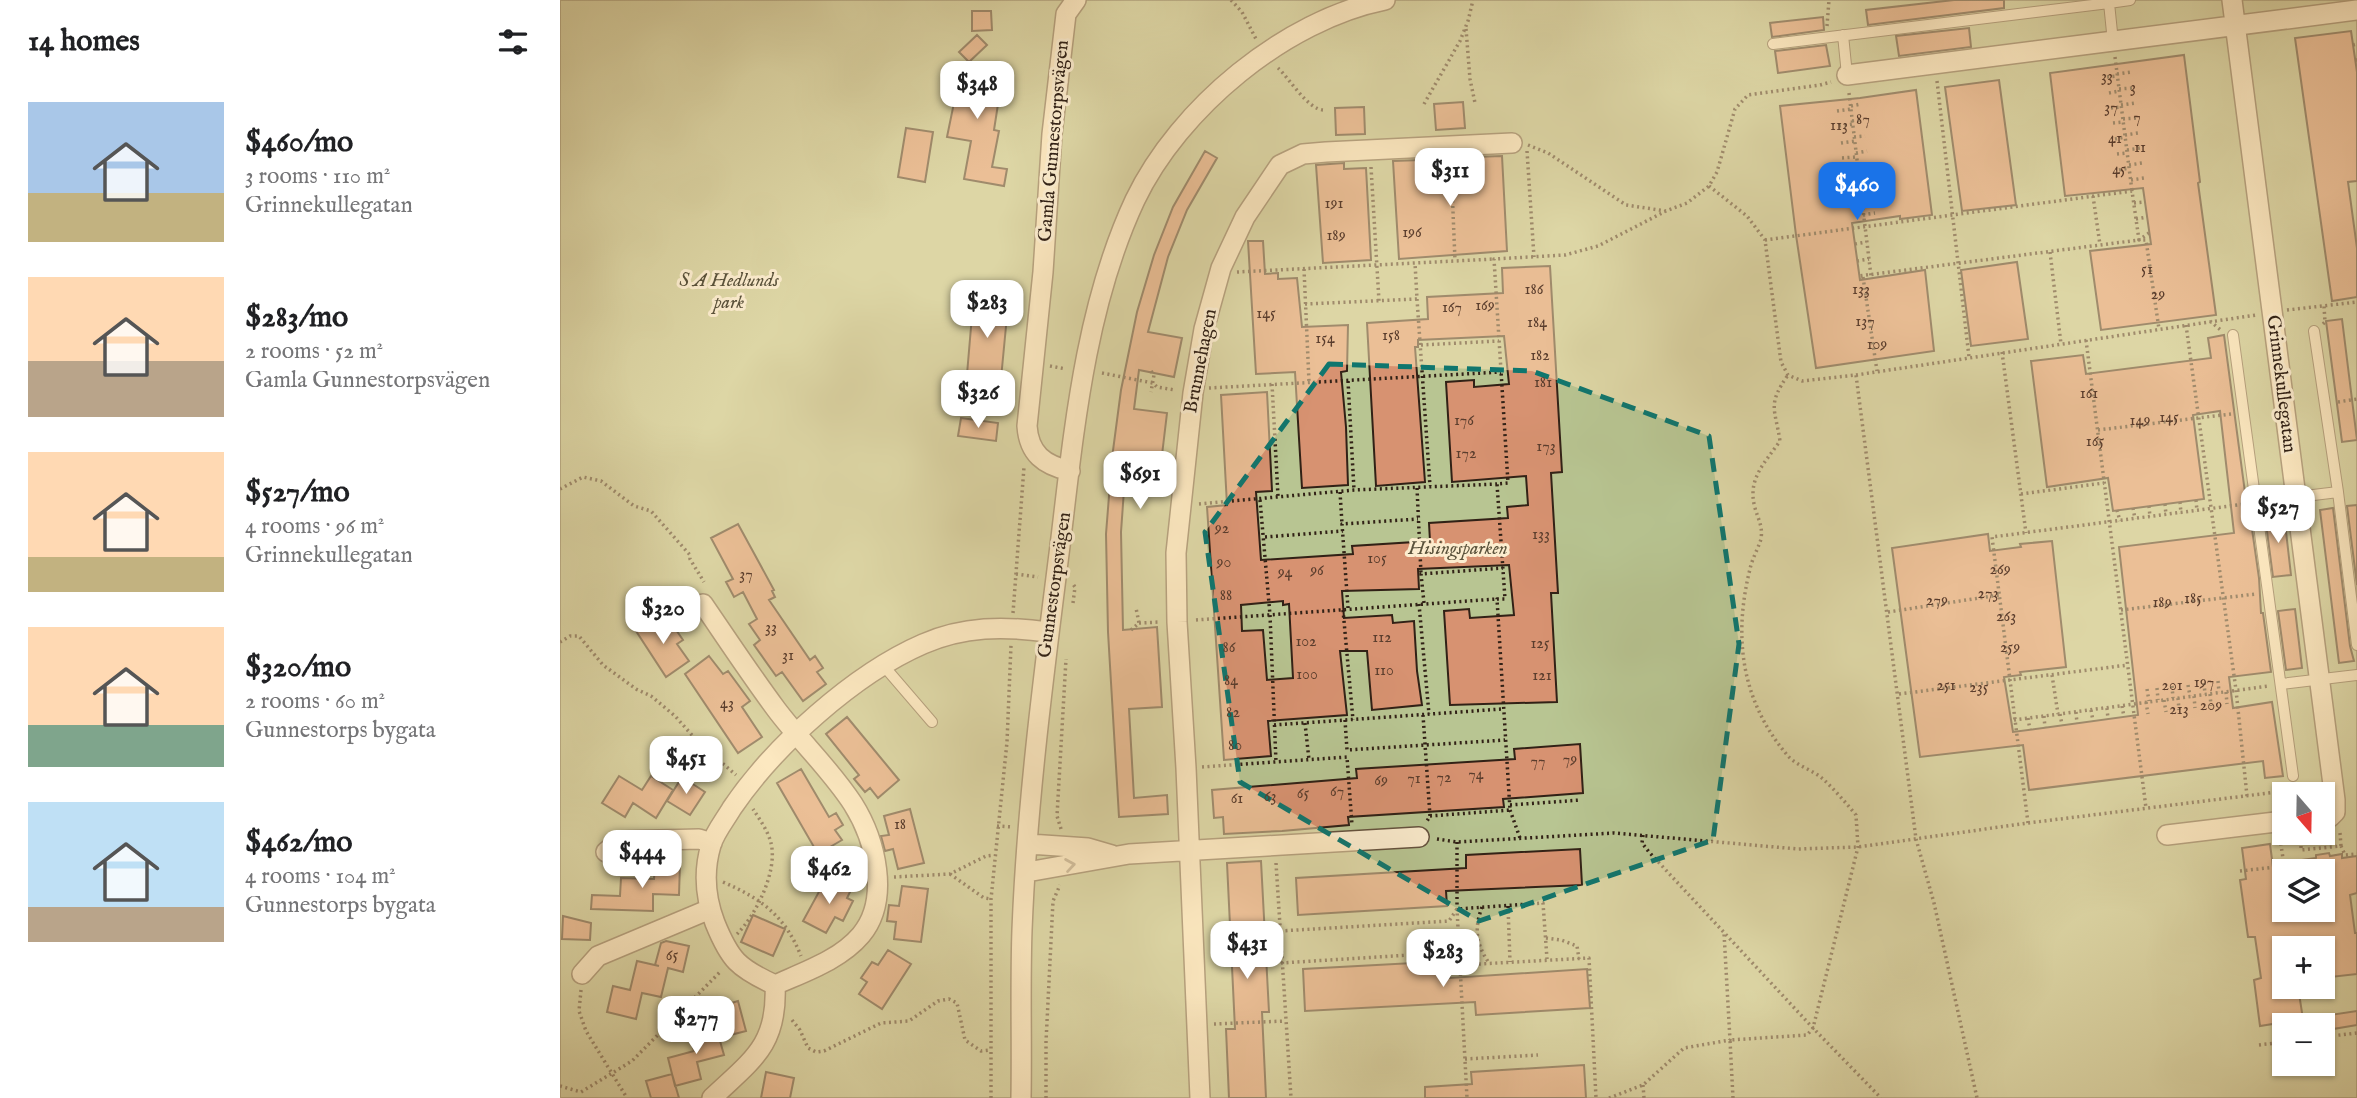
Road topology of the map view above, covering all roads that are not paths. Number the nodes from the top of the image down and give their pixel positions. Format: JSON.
{"nodes":[{"id":1,"x":1076,"y":0,"type":"edge"},
{"id":2,"x":1385,"y":0,"type":"edge"},
{"id":3,"x":2130,"y":0,"type":"edge"},
{"id":4,"x":2232,"y":0,"type":"edge"},
{"id":5,"x":2109,"y":3,"type":"junction"},
{"id":6,"x":2357,"y":9,"type":"edge"},
{"id":7,"x":2234,"y":25,"type":"junction"},
{"id":8,"x":1843,"y":35,"type":"junction"},
{"id":9,"x":2113,"y":42,"type":"junction"},
{"id":10,"x":1773,"y":44,"type":"dead end"},
{"id":11,"x":1847,"y":75,"type":"joint"},
{"id":12,"x":1519,"y":144,"type":"road end"},
{"id":13,"x":2314,"y":331,"type":"dead end"},
{"id":14,"x":2233,"y":335,"type":"dead end"},
{"id":15,"x":1070,"y":471,"type":"junction"},
{"id":16,"x":2338,"y":492,"type":"junction"},
{"id":17,"x":2296,"y":497,"type":"junction"},
{"id":18,"x":2256,"y":502,"type":"junction"},
{"id":19,"x":703,"y":604,"type":"dead end"},
{"id":20,"x":1048,"y":632,"type":"junction"},
{"id":21,"x":2357,"y":645,"type":"edge"},
{"id":22,"x":883,"y":665,"type":"junction"},
{"id":23,"x":2357,"y":675,"type":"edge"},
{"id":24,"x":2320,"y":680,"type":"junction"},
{"id":25,"x":2281,"y":684,"type":"junction"},
{"id":26,"x":932,"y":722,"type":"dead end"},
{"id":27,"x":796,"y":735,"type":"junction"},
{"id":28,"x":2293,"y":776,"type":"dead end"},
{"id":29,"x":2333,"y":782,"type":"edge"},
{"id":30,"x":2272,"y":823,"type":"edge"},
{"id":31,"x":2167,"y":835,"type":"dead end"},
{"id":32,"x":1419,"y":837,"type":"road end"},
{"id":33,"x":712,"y":842,"type":"junction"},
{"id":34,"x":1028,"y":844,"type":"junction"},
{"id":35,"x":1189,"y":850,"type":"junction"},
{"id":36,"x":606,"y":852,"type":"dead end"},
{"id":37,"x":1064,"y":856,"type":"junction"},
{"id":38,"x":1027,"y":872,"type":"junction"},
{"id":39,"x":710,"y":909,"type":"junction"},
{"id":40,"x":582,"y":974,"type":"road end"},
{"id":41,"x":775,"y":985,"type":"junction"},
{"id":42,"x":712,"y":1098,"type":"edge"},
{"id":43,"x":1021,"y":1098,"type":"edge"},
{"id":44,"x":1200,"y":1098,"type":"edge"}],
"edges":[{"from":1,"to":15,"type":"street","name":"Gamla Gunnestorpsvägen"},
{"from":2,"to":15,"type":"street","name":"Gunnestorpsvägen"},
{"from":3,"to":5,"type":"lane"},
{"from":4,"to":7,"type":"street"},
{"from":5,"to":8,"type":"lane"},
{"from":5,"to":9,"type":"lane"},
{"from":6,"to":7,"type":"street"},
{"from":7,"to":9,"type":"street"},
{"from":7,"to":17,"type":"street","name":"Grinnekullegatan"},
{"from":8,"to":10,"type":"lane"},
{"from":8,"to":11,"type":"lane"},
{"from":9,"to":11,"type":"street"},
{"from":12,"to":35,"type":"street","name":"Brunnehagen"},
{"from":13,"to":16,"type":"lane"},
{"from":14,"to":18,"type":"lane"},
{"from":15,"to":20,"type":"street","name":"Gunnestorpsvägen"},
{"from":16,"to":17,"type":"lane"},
{"from":16,"to":21,"type":"lane"},
{"from":17,"to":18,"type":"lane"},
{"from":17,"to":24,"type":"street","name":"Grinnekullegatan"},
{"from":18,"to":25,"type":"lane"},
{"from":19,"to":27,"type":"street"},
{"from":20,"to":22,"type":"street"},
{"from":20,"to":34,"type":"street","name":"Gunnestorpsvägen"},
{"from":22,"to":26,"type":"lane"},
{"from":22,"to":27,"type":"street"},
{"from":23,"to":24,"type":"lane"},
{"from":24,"to":25,"type":"lane"},
{"from":24,"to":29,"type":"street","name":"Grinnekullegatan"},
{"from":25,"to":28,"type":"lane"},
{"from":27,"to":33,"type":"street"},
{"from":27,"to":41,"type":"street"},
{"from":30,"to":31,"type":"street"},
{"from":32,"to":35,"type":"street"},
{"from":33,"to":36,"type":"street"},
{"from":33,"to":39,"type":"street"},
{"from":34,"to":37,"type":"street"},
{"from":34,"to":38,"type":"street","name":"Gunnestorpsvägen"},
{"from":35,"to":37,"type":"street"},
{"from":35,"to":44,"type":"street","name":"Brunnehagen"},
{"from":38,"to":37,"type":"street","one_way":true},
{"from":38,"to":43,"type":"street","name":"Gunnestorpsvägen"},
{"from":39,"to":40,"type":"street"},
{"from":39,"to":41,"type":"street"},
{"from":41,"to":42,"type":"street"}]}
